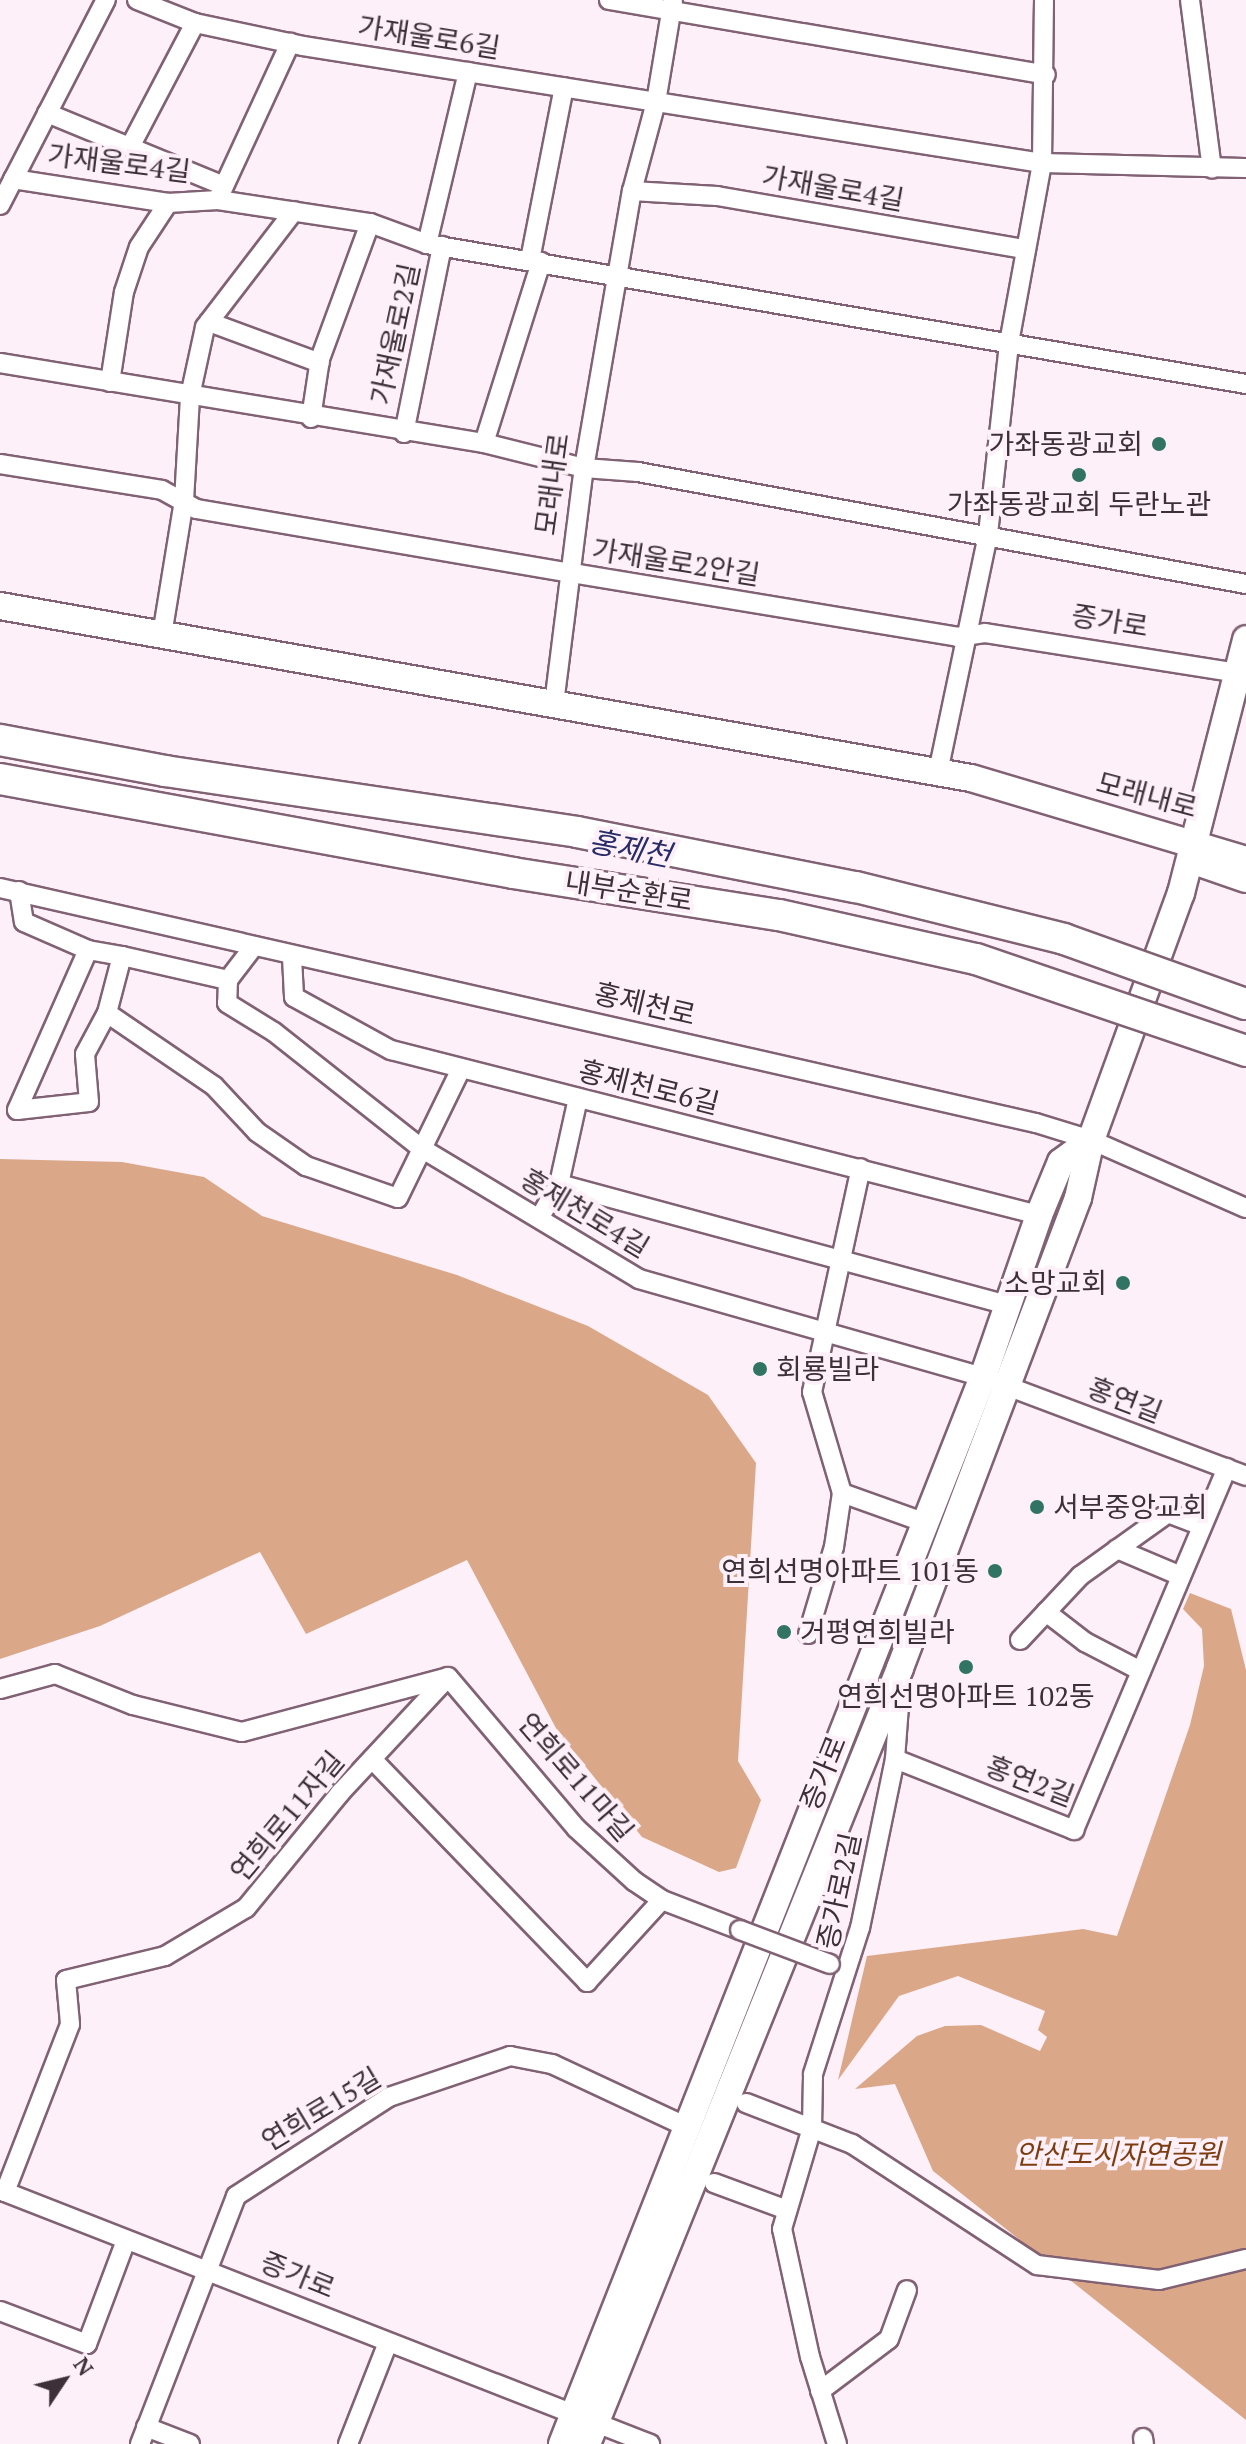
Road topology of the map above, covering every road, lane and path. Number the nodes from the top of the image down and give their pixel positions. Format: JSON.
{"nodes":[{"id":1,"x":106,"y":0,"type":"edge"},
{"id":2,"x":137,"y":0,"type":"edge"},
{"id":3,"x":609,"y":0,"type":"edge"},
{"id":4,"x":1044,"y":0,"type":"edge"},
{"id":5,"x":1190,"y":0,"type":"edge"},
{"id":6,"x":672,"y":6,"type":"edge"},
{"id":7,"x":195,"y":23,"type":"junction"},
{"id":8,"x":290,"y":43,"type":"junction"},
{"id":9,"x":468,"y":72,"type":"junction"},
{"id":10,"x":1046,"y":75,"type":"junction"},
{"id":11,"x":564,"y":87,"type":"junction"},
{"id":12,"x":656,"y":102,"type":"junction"},
{"id":13,"x":47,"y":113,"type":"junction"},
{"id":14,"x":130,"y":147,"type":"junction"},
{"id":15,"x":1042,"y":163,"type":"junction"},
{"id":16,"x":1246,"y":168,"type":"edge"},
{"id":17,"x":1212,"y":169,"type":"junction"},
{"id":18,"x":13,"y":179,"type":"junction"},
{"id":19,"x":632,"y":191,"type":"junction"},
{"id":20,"x":221,"y":193,"type":"junction"},
{"id":21,"x":168,"y":203,"type":"junction"},
{"id":22,"x":0,"y":205,"type":"edge"},
{"id":23,"x":294,"y":211,"type":"junction"},
{"id":24,"x":370,"y":223,"type":"junction"},
{"id":25,"x":434,"y":245,"type":"junction"},
{"id":26,"x":1024,"y":249,"type":"junction"},
{"id":27,"x":536,"y":261,"type":"junction"},
{"id":28,"x":620,"y":274,"type":"junction"},
{"id":29,"x":209,"y":322,"type":"junction"},
{"id":30,"x":1009,"y":343,"type":"junction"},
{"id":31,"x":0,"y":363,"type":"edge"},
{"id":32,"x":320,"y":363,"type":"junction"},
{"id":33,"x":110,"y":382,"type":"junction"},
{"id":34,"x":1246,"y":384,"type":"edge"},
{"id":35,"x":190,"y":396,"type":"junction"},
{"id":36,"x":311,"y":418,"type":"junction"},
{"id":37,"x":404,"y":433,"type":"junction"},
{"id":38,"x":484,"y":443,"type":"junction"},
{"id":39,"x":0,"y":464,"type":"edge"},
{"id":40,"x":584,"y":468,"type":"junction"},
{"id":41,"x":184,"y":501,"type":"junction"},
{"id":42,"x":988,"y":534,"type":"junction"},
{"id":43,"x":572,"y":573,"type":"junction"},
{"id":44,"x":1246,"y":584,"type":"edge"},
{"id":45,"x":0,"y":606,"type":"edge"},
{"id":46,"x":971,"y":633,"type":"junction"},
{"id":47,"x":162,"y":635,"type":"junction"},
{"id":48,"x":1246,"y":639,"type":"edge"},
{"id":49,"x":1238,"y":673,"type":"junction"},
{"id":50,"x":554,"y":704,"type":"junction"},
{"id":51,"x":0,"y":740,"type":"edge"},
{"id":52,"x":938,"y":772,"type":"junction"},
{"id":53,"x":0,"y":779,"type":"edge"},
{"id":54,"x":1194,"y":851,"type":"junction"},
{"id":55,"x":1238,"y":869,"type":"edge"},
{"id":56,"x":0,"y":888,"type":"edge"},
{"id":57,"x":19,"y":891,"type":"junction"},
{"id":58,"x":254,"y":946,"type":"junction"},
{"id":59,"x":88,"y":950,"type":"junction"},
{"id":60,"x":122,"y":956,"type":"junction"},
{"id":61,"x":292,"y":957,"type":"junction"},
{"id":62,"x":228,"y":980,"type":"junction"},
{"id":63,"x":1246,"y":1004,"type":"edge"},
{"id":64,"x":107,"y":1013,"type":"junction"},
{"id":65,"x":1246,"y":1051,"type":"edge"},
{"id":66,"x":461,"y":1069,"type":"junction"},
{"id":67,"x":578,"y":1098,"type":"junction"},
{"id":68,"x":8,"y":1113,"type":"edge"},
{"id":69,"x":1091,"y":1140,"type":"junction"},
{"id":70,"x":421,"y":1148,"type":"junction"},
{"id":71,"x":861,"y":1168,"type":"junction"},
{"id":72,"x":559,"y":1184,"type":"junction"},
{"id":73,"x":1246,"y":1208,"type":"edge"},
{"id":74,"x":1039,"y":1215,"type":"junction"},
{"id":75,"x":540,"y":1217,"type":"junction"},
{"id":76,"x":838,"y":1258,"type":"junction"},
{"id":77,"x":1010,"y":1306,"type":"junction"},
{"id":78,"x":822,"y":1331,"type":"junction"},
{"id":79,"x":995,"y":1381,"type":"junction"},
{"id":80,"x":1227,"y":1468,"type":"junction"},
{"id":81,"x":1246,"y":1476,"type":"edge"},
{"id":82,"x":842,"y":1493,"type":"junction"},
{"id":83,"x":926,"y":1523,"type":"junction"},
{"id":84,"x":1202,"y":1526,"type":"junction"},
{"id":85,"x":1117,"y":1549,"type":"junction"},
{"id":86,"x":1181,"y":1576,"type":"junction"},
{"id":87,"x":1046,"y":1612,"type":"junction"},
{"id":88,"x":808,"y":1634,"type":"dead end"},
{"id":89,"x":1020,"y":1640,"type":"dead end"},
{"id":90,"x":903,"y":1661,"type":"junction"},
{"id":91,"x":1141,"y":1671,"type":"junction"},
{"id":92,"x":448,"y":1677,"type":"junction"},
{"id":93,"x":0,"y":1689,"type":"edge"},
{"id":94,"x":372,"y":1759,"type":"junction"},
{"id":95,"x":895,"y":1759,"type":"junction"},
{"id":96,"x":662,"y":1900,"type":"junction"},
{"id":97,"x":850,"y":1970,"type":"junction"},
{"id":98,"x":746,"y":2103,"type":"dead end"},
{"id":99,"x":687,"y":2127,"type":"junction"},
{"id":100,"x":812,"y":2128,"type":"junction"},
{"id":101,"x":714,"y":2183,"type":"dead end"},
{"id":102,"x":2,"y":2191,"type":"edge"},
{"id":103,"x":787,"y":2210,"type":"junction"},
{"id":104,"x":126,"y":2240,"type":"junction"},
{"id":105,"x":1246,"y":2259,"type":"edge"},
{"id":106,"x":205,"y":2272,"type":"junction"},
{"id":107,"x":907,"y":2290,"type":"dead end"},
{"id":108,"x":0,"y":2311,"type":"edge"},
{"id":109,"x":387,"y":2345,"type":"junction"},
{"id":110,"x":820,"y":2391,"type":"junction"},
{"id":111,"x":585,"y":2428,"type":"edge"},
{"id":112,"x":143,"y":2436,"type":"edge"},
{"id":113,"x":190,"y":2444,"type":"edge"},
{"id":114,"x":348,"y":2444,"type":"edge"},
{"id":115,"x":562,"y":2444,"type":"edge"},
{"id":116,"x":650,"y":2444,"type":"edge"},
{"id":117,"x":837,"y":2444,"type":"edge"}],
"edges":[{"from":1,"to":13,"type":"street"},
{"from":2,"to":7,"type":"street","name":"가재울로6길"},
{"from":3,"to":6,"type":"street"},
{"from":4,"to":10,"type":"street"},
{"from":5,"to":17,"type":"street"},
{"from":6,"to":10,"type":"street"},
{"from":6,"to":12,"type":"street"},
{"from":7,"to":8,"type":"street","name":"가재울로6길"},
{"from":7,"to":14,"type":"street"},
{"from":8,"to":9,"type":"street","name":"가재울로6길"},
{"from":8,"to":20,"type":"street","name":"가재울로4길"},
{"from":9,"to":11,"type":"street","name":"가재울로6길"},
{"from":9,"to":25,"type":"street"},
{"from":10,"to":15,"type":"street"},
{"from":11,"to":12,"type":"street","name":"가재울로6길"},
{"from":11,"to":27,"type":"street"},
{"from":12,"to":15,"type":"street","name":"가재울로6길"},
{"from":12,"to":19,"type":"street"},
{"from":13,"to":14,"type":"street"},
{"from":13,"to":18,"type":"street"},
{"from":14,"to":20,"type":"street"},
{"from":15,"to":17,"type":"street","name":"가재울로6길"},
{"from":15,"to":26,"type":"street"},
{"from":16,"to":17,"type":"street","name":"가재울로6길"},
{"from":18,"to":21,"type":"street","name":"가재울로4길"},
{"from":18,"to":22,"type":"street"},
{"from":19,"to":26,"type":"street","name":"가재울로4길"},
{"from":19,"to":28,"type":"street"},
{"from":20,"to":21,"type":"street","name":"가재울로4길"},
{"from":20,"to":23,"type":"street","name":"가재울로4길"},
{"from":21,"to":33,"type":"street"},
{"from":23,"to":24,"type":"street","name":"가재울로4길"},
{"from":23,"to":29,"type":"street"},
{"from":24,"to":25,"type":"street","name":"가재울로4길"},
{"from":24,"to":32,"type":"street","name":"가재울로2길"},
{"from":25,"to":27,"type":"street","name":"가재울로4길"},
{"from":25,"to":37,"type":"street","name":"가재울로2길"},
{"from":26,"to":30,"type":"street"},
{"from":27,"to":28,"type":"street","name":"가재울로4길"},
{"from":27,"to":38,"type":"street"},
{"from":28,"to":30,"type":"street","name":"가재울로4길"},
{"from":28,"to":40,"type":"street","name":"모래내로"},
{"from":29,"to":32,"type":"street"},
{"from":29,"to":35,"type":"street"},
{"from":30,"to":34,"type":"street","name":"가재울로4길"},
{"from":30,"to":42,"type":"street"},
{"from":31,"to":33,"type":"street","name":"가재울로2길"},
{"from":32,"to":36,"type":"street","name":"가재울로2길"},
{"from":33,"to":35,"type":"street","name":"가재울로2길"},
{"from":35,"to":36,"type":"street","name":"가재울로2길"},
{"from":35,"to":41,"type":"street"},
{"from":36,"to":37,"type":"street","name":"가재울로2길"},
{"from":37,"to":38,"type":"street","name":"가재울로2길"},
{"from":38,"to":40,"type":"street","name":"가재울로2길"},
{"from":39,"to":41,"type":"street","name":"가재울로2안길"},
{"from":40,"to":42,"type":"street","name":"가재울로2길"},
{"from":40,"to":43,"type":"street","name":"모래내로"},
{"from":41,"to":43,"type":"street","name":"가재울로2안길"},
{"from":41,"to":47,"type":"street"},
{"from":42,"to":44,"type":"street"},
{"from":42,"to":46,"type":"street"},
{"from":43,"to":46,"type":"street","name":"가재울로2안길"},
{"from":43,"to":50,"type":"street","name":"모래내로"},
{"from":45,"to":47,"type":"main road","name":"모래내로"},
{"from":46,"to":49,"type":"street","name":"증가로"},
{"from":46,"to":52,"type":"street"},
{"from":47,"to":50,"type":"main road","name":"모래내로"},
{"from":48,"to":49,"type":"main road"},
{"from":49,"to":54,"type":"main road"},
{"from":50,"to":52,"type":"main road","name":"모래내로"},
{"from":51,"to":63,"type":"highway","name":"내부순환로","bridge":true},
{"from":52,"to":54,"type":"main road","name":"모래내로"},
{"from":53,"to":65,"type":"highway","name":"내부순환로","bridge":true},
{"from":54,"to":55,"type":"main road","name":"모래내로"},
{"from":54,"to":69,"type":"main road","name":"증가로","bridge":true},
{"from":56,"to":57,"type":"street","name":"홍제천로"},
{"from":57,"to":58,"type":"street","name":"홍제천로"},
{"from":57,"to":59,"type":"street"},
{"from":58,"to":61,"type":"street","name":"홍제천로"},
{"from":58,"to":62,"type":"street"},
{"from":59,"to":60,"type":"street"},
{"from":59,"to":68,"type":"street"},
{"from":60,"to":62,"type":"street"},
{"from":60,"to":64,"type":"street"},
{"from":61,"to":66,"type":"street","name":"홍제천로6길"},
{"from":61,"to":69,"type":"street","name":"홍제천로"},
{"from":62,"to":70,"type":"street","name":"홍제천로4길"},
{"from":64,"to":68,"type":"street"},
{"from":64,"to":70,"type":"street"},
{"from":66,"to":67,"type":"street","name":"홍제천로6길"},
{"from":66,"to":70,"type":"street"},
{"from":67,"to":71,"type":"street","name":"홍제천로6길"},
{"from":67,"to":72,"type":"street"},
{"from":69,"to":73,"type":"street","name":"홍제천로"},
{"from":69,"to":74,"type":"main road","name":"증가로"},
{"from":69,"to":79,"type":"main road","name":"증가로"},
{"from":70,"to":75,"type":"street","name":"홍제천로4길"},
{"from":71,"to":74,"type":"street","name":"홍제천로6길"},
{"from":71,"to":76,"type":"street"},
{"from":72,"to":75,"type":"street"},
{"from":72,"to":76,"type":"street","name":"홍제천로4길"},
{"from":74,"to":77,"type":"main road","name":"증가로"},
{"from":75,"to":78,"type":"street","name":"홍제천로4길"},
{"from":76,"to":77,"type":"street","name":"홍제천로4길"},
{"from":76,"to":78,"type":"street"},
{"from":77,"to":79,"type":"main road","name":"증가로"},
{"from":78,"to":79,"type":"street","name":"홍제천로4길"},
{"from":78,"to":82,"type":"street"},
{"from":79,"to":80,"type":"street","name":"홍연길"},
{"from":79,"to":83,"type":"main road","name":"증가로"},
{"from":79,"to":90,"type":"main road","name":"증가로"},
{"from":80,"to":81,"type":"street","name":"홍연길"},
{"from":80,"to":84,"type":"street","name":"홍연2길"},
{"from":82,"to":83,"type":"street"},
{"from":82,"to":88,"type":"street"},
{"from":83,"to":99,"type":"main road","name":"증가로"},
{"from":84,"to":85,"type":"street"},
{"from":84,"to":86,"type":"street","name":"홍연2길"},
{"from":85,"to":86,"type":"street"},
{"from":85,"to":87,"type":"street"},
{"from":86,"to":91,"type":"street","name":"홍연2길"},
{"from":87,"to":89,"type":"street"},
{"from":87,"to":91,"type":"street"},
{"from":90,"to":95,"type":"street","name":"증가로2길"},
{"from":90,"to":111,"type":"main road","name":"증가로"},
{"from":91,"to":95,"type":"street","name":"홍연2길"},
{"from":92,"to":93,"type":"street"},
{"from":92,"to":94,"type":"street"},
{"from":92,"to":96,"type":"street","name":"연희로11마길"},
{"from":94,"to":96,"type":"street","name":"연희로11자길"},
{"from":94,"to":102,"type":"street","name":"연희로11자길"},
{"from":95,"to":97,"type":"street","name":"증가로2길"},
{"from":96,"to":97,"type":"street","name":"연희로11마길","bridge":true},
{"from":97,"to":100,"type":"street","name":"증가로2길"},
{"from":98,"to":100,"type":"street"},
{"from":99,"to":106,"type":"street","name":"연희로15길"},
{"from":99,"to":111,"type":"main road","name":"증가로"},
{"from":100,"to":103,"type":"street","name":"증가로2길"},
{"from":100,"to":105,"type":"street"},
{"from":101,"to":103,"type":"street"},
{"from":102,"to":104,"type":"street","name":"증가로"},
{"from":103,"to":110,"type":"street","name":"증가로2길"},
{"from":104,"to":106,"type":"street","name":"증가로"},
{"from":104,"to":108,"type":"street"},
{"from":106,"to":109,"type":"street","name":"증가로"},
{"from":106,"to":112,"type":"street","name":"연희로15길"},
{"from":107,"to":110,"type":"street"},
{"from":109,"to":111,"type":"street","name":"증가로"},
{"from":109,"to":114,"type":"street"},
{"from":110,"to":117,"type":"street","name":"증가로2길"},
{"from":111,"to":115,"type":"main road","name":"증가로"},
{"from":111,"to":116,"type":"street","name":"증가로"},
{"from":112,"to":113,"type":"street"}]}
